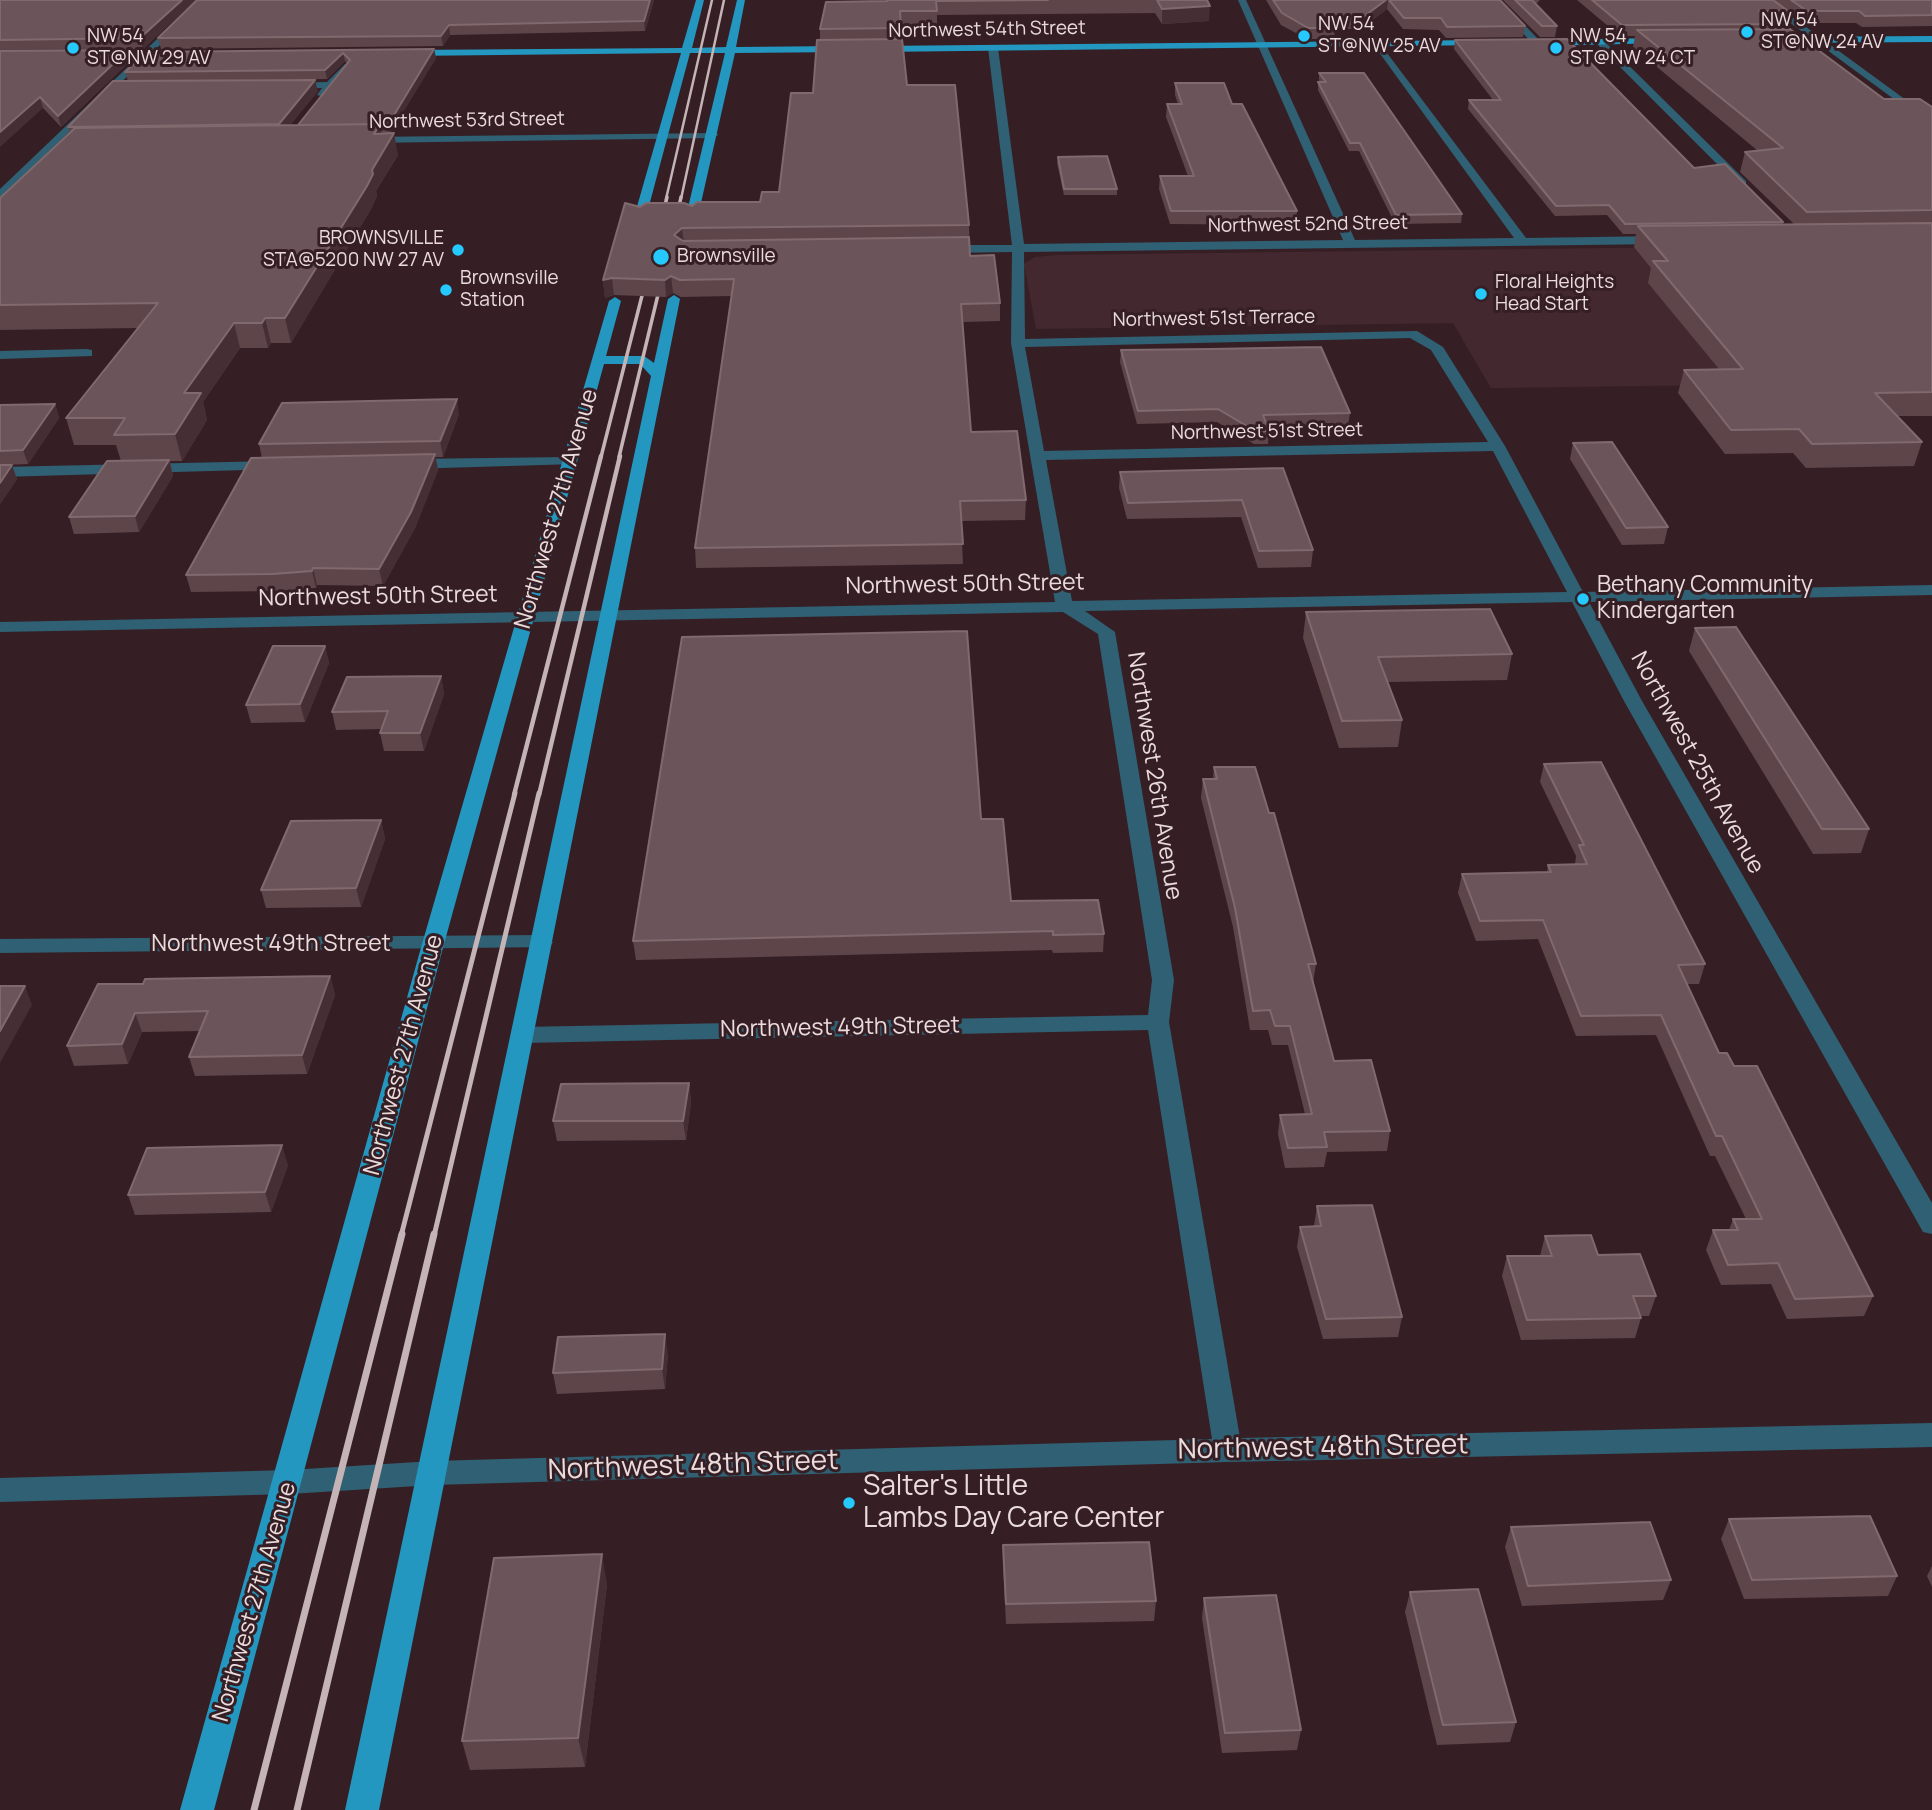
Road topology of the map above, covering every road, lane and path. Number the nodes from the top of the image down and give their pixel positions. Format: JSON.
{"nodes":[{"id":1,"x":203,"y":0,"type":"edge"},
{"id":2,"x":700,"y":0,"type":"edge"},
{"id":3,"x":741,"y":0,"type":"edge"},
{"id":4,"x":1242,"y":0,"type":"edge"},
{"id":5,"x":1495,"y":0,"type":"edge"},
{"id":6,"x":1763,"y":0,"type":"edge"},
{"id":7,"x":1932,"y":39,"type":"edge"},
{"id":8,"x":1770,"y":40,"type":"edge"},
{"id":9,"x":1818,"y":40,"type":"junction"},
{"id":10,"x":1673,"y":41,"type":"edge"},
{"id":11,"x":1600,"y":42,"type":"junction"},
{"id":12,"x":1497,"y":43,"type":"edge"},
{"id":13,"x":1526,"y":43,"type":"edge"},
{"id":14,"x":1537,"y":43,"type":"junction"},
{"id":15,"x":1378,"y":44,"type":"junction"},
{"id":16,"x":1262,"y":45,"type":"junction"},
{"id":17,"x":993,"y":48,"type":"junction"},
{"id":18,"x":853,"y":49,"type":"edge"},
{"id":19,"x":867,"y":49,"type":"edge"},
{"id":20,"x":730,"y":50,"type":"junction"},
{"id":21,"x":688,"y":51,"type":"junction"},
{"id":22,"x":393,"y":53,"type":"edge"},
{"id":23,"x":187,"y":54,"type":"edge"},
{"id":24,"x":91,"y":55,"type":"edge"},
{"id":25,"x":146,"y":55,"type":"junction"},
{"id":26,"x":345,"y":67,"type":"edge"},
{"id":27,"x":330,"y":85,"type":"junction"},
{"id":28,"x":275,"y":86,"type":"edge"},
{"id":29,"x":111,"y":87,"type":"junction"},
{"id":30,"x":125,"y":87,"type":"edge"},
{"id":31,"x":315,"y":104,"type":"edge"},
{"id":32,"x":1910,"y":108,"type":"junction"},
{"id":33,"x":1932,"y":108,"type":"edge"},
{"id":34,"x":1932,"y":124,"type":"edge"},
{"id":35,"x":713,"y":135,"type":"junction"},
{"id":36,"x":663,"y":136,"type":"junction"},
{"id":37,"x":356,"y":140,"type":"edge"},
{"id":38,"x":53,"y":144,"type":"junction"},
{"id":39,"x":67,"y":144,"type":"edge"},
{"id":40,"x":1748,"y":190,"type":"edge"},
{"id":41,"x":0,"y":195,"type":"edge"},
{"id":42,"x":692,"y":216,"type":"edge"},
{"id":43,"x":640,"y":217,"type":"edge"},
{"id":44,"x":1674,"y":240,"type":"edge"},
{"id":45,"x":1523,"y":242,"type":"junction"},
{"id":46,"x":1351,"y":244,"type":"junction"},
{"id":47,"x":1018,"y":248,"type":"junction"},
{"id":48,"x":934,"y":249,"type":"edge"},
{"id":49,"x":674,"y":299,"type":"edge"},
{"id":50,"x":615,"y":300,"type":"edge"},
{"id":51,"x":1412,"y":334,"type":"joint"},
{"id":52,"x":1018,"y":343,"type":"junction"},
{"id":53,"x":87,"y":353,"type":"dead end"},
{"id":54,"x":0,"y":355,"type":"edge"},
{"id":55,"x":598,"y":360,"type":"junction"},
{"id":56,"x":658,"y":375,"type":"junction"},
{"id":57,"x":1498,"y":446,"type":"junction"},
{"id":58,"x":1038,"y":456,"type":"junction"},
{"id":59,"x":571,"y":461,"type":"junction"},
{"id":60,"x":390,"y":464,"type":"edge"},
{"id":61,"x":292,"y":466,"type":"edge"},
{"id":62,"x":0,"y":472,"type":"edge"},
{"id":63,"x":1932,"y":590,"type":"edge"},
{"id":64,"x":1576,"y":597,"type":"junction"},
{"id":65,"x":1064,"y":605,"type":"junction"},
{"id":66,"x":609,"y":615,"type":"junction"},
{"id":67,"x":527,"y":617,"type":"junction"},
{"id":68,"x":0,"y":627,"type":"edge"},
{"id":69,"x":542,"y":942,"type":"junction"},
{"id":70,"x":433,"y":944,"type":"junction"},
{"id":71,"x":0,"y":946,"type":"edge"},
{"id":72,"x":1158,"y":1022,"type":"junction"},
{"id":73,"x":523,"y":1035,"type":"junction"},
{"id":74,"x":1932,"y":1224,"type":"edge"},
{"id":75,"x":1932,"y":1435,"type":"edge"},
{"id":76,"x":1228,"y":1450,"type":"junction"},
{"id":77,"x":433,"y":1473,"type":"junction"},
{"id":78,"x":289,"y":1482,"type":"junction"},
{"id":79,"x":0,"y":1490,"type":"edge"},
{"id":80,"x":197,"y":1810,"type":"edge"},
{"id":81,"x":362,"y":1810,"type":"edge"}],
"edges":[{"from":1,"to":25,"type":"street"},
{"from":2,"to":21,"type":"main road"},
{"from":3,"to":20,"type":"main road"},
{"from":4,"to":16,"type":"street"},
{"from":5,"to":14,"type":"street"},
{"from":6,"to":9,"type":"street"},
{"from":7,"to":9,"type":"main road"},
{"from":8,"to":9,"type":"main road"},
{"from":9,"to":32,"type":"street"},
{"from":10,"to":11,"type":"main road"},
{"from":11,"to":14,"type":"main road"},
{"from":11,"to":40,"type":"street"},
{"from":12,"to":15,"type":"main road","name":"Northwest 54th Street"},
{"from":13,"to":14,"type":"main road"},
{"from":15,"to":16,"type":"main road","name":"Northwest 54th Street"},
{"from":15,"to":45,"type":"street"},
{"from":16,"to":17,"type":"main road","name":"Northwest 54th Street"},
{"from":16,"to":46,"type":"street"},
{"from":17,"to":19,"type":"main road","name":"Northwest 54th Street"},
{"from":17,"to":47,"type":"street"},
{"from":18,"to":20,"type":"main road"},
{"from":20,"to":21,"type":"main road"},
{"from":20,"to":35,"type":"main road"},
{"from":21,"to":22,"type":"main road"},
{"from":21,"to":36,"type":"main road"},
{"from":23,"to":25,"type":"main road"},
{"from":24,"to":25,"type":"main road"},
{"from":25,"to":29,"type":"street"},
{"from":26,"to":27,"type":"street"},
{"from":27,"to":28,"type":"street"},
{"from":27,"to":31,"type":"street"},
{"from":29,"to":30,"type":"street"},
{"from":29,"to":38,"type":"street"},
{"from":32,"to":33,"type":"street"},
{"from":32,"to":34,"type":"street"},
{"from":35,"to":36,"type":"street","name":"Northwest 53rd Street"},
{"from":35,"to":42,"type":"main road"},
{"from":36,"to":37,"type":"street","name":"Northwest 53rd Street"},
{"from":36,"to":43,"type":"main road"},
{"from":38,"to":39,"type":"street"},
{"from":38,"to":41,"type":"street"},
{"from":44,"to":45,"type":"street","name":"Northwest 52nd Street"},
{"from":45,"to":46,"type":"street","name":"Northwest 52nd Street"},
{"from":46,"to":47,"type":"street","name":"Northwest 52nd Street"},
{"from":47,"to":48,"type":"street","name":"Northwest 52nd Street"},
{"from":47,"to":52,"type":"street"},
{"from":49,"to":56,"type":"main road"},
{"from":50,"to":55,"type":"main road","name":"Northwest 27th Avenue"},
{"from":51,"to":52,"type":"street","name":"Northwest 51st Terrace"},
{"from":51,"to":57,"type":"street","name":"Northwest 25th Avenue"},
{"from":52,"to":58,"type":"street"},
{"from":53,"to":54,"type":"street"},
{"from":55,"to":56,"type":"main road"},
{"from":55,"to":59,"type":"main road","name":"Northwest 27th Avenue"},
{"from":56,"to":66,"type":"main road"},
{"from":57,"to":58,"type":"street","name":"Northwest 51st Street"},
{"from":57,"to":64,"type":"street","name":"Northwest 25th Avenue"},
{"from":58,"to":65,"type":"street"},
{"from":59,"to":60,"type":"street"},
{"from":59,"to":67,"type":"main road","name":"Northwest 27th Avenue"},
{"from":61,"to":62,"type":"street"},
{"from":63,"to":64,"type":"street","name":"Northwest 50th Street"},
{"from":64,"to":65,"type":"street","name":"Northwest 50th Street"},
{"from":64,"to":74,"type":"street","name":"Northwest 25th Avenue"},
{"from":65,"to":66,"type":"street","name":"Northwest 50th Street"},
{"from":65,"to":72,"type":"street","name":"Northwest 26th Avenue"},
{"from":66,"to":67,"type":"street","name":"Northwest 50th Street"},
{"from":66,"to":69,"type":"main road"},
{"from":67,"to":68,"type":"street","name":"Northwest 50th Street"},
{"from":67,"to":70,"type":"main road","name":"Northwest 27th Avenue"},
{"from":69,"to":70,"type":"street","name":"Northwest 49th Street"},
{"from":69,"to":73,"type":"main road"},
{"from":70,"to":71,"type":"street","name":"Northwest 49th Street"},
{"from":70,"to":78,"type":"main road","name":"Northwest 27th Avenue"},
{"from":72,"to":73,"type":"street","name":"Northwest 49th Street"},
{"from":72,"to":76,"type":"street","name":"Northwest 26th Avenue"},
{"from":73,"to":77,"type":"main road"},
{"from":75,"to":76,"type":"street","name":"Northwest 48th Street"},
{"from":76,"to":77,"type":"street","name":"Northwest 48th Street"},
{"from":77,"to":78,"type":"street","name":"Northwest 48th Street"},
{"from":77,"to":81,"type":"main road"},
{"from":78,"to":79,"type":"street","name":"Northwest 48th Street"},
{"from":78,"to":80,"type":"main road","name":"Northwest 27th Avenue"}]}
